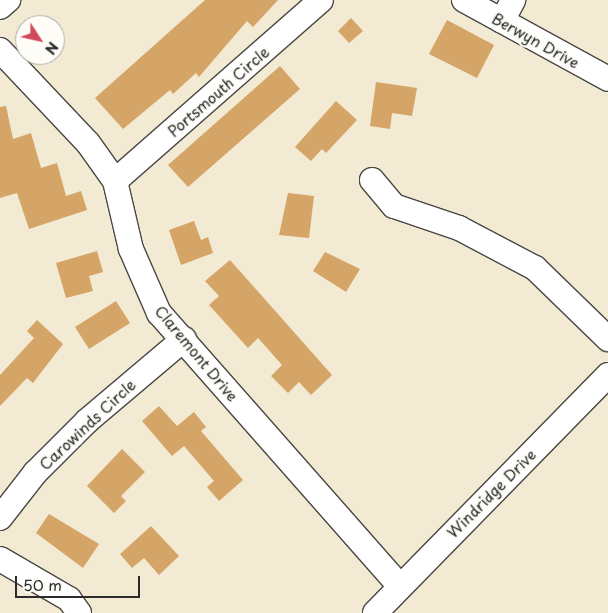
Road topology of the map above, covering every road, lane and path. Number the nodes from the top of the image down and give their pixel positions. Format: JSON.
{"nodes":[{"id":1,"x":8,"y":0,"type":"edge"},
{"id":2,"x":322,"y":0,"type":"edge"},
{"id":3,"x":464,"y":0,"type":"edge"},
{"id":4,"x":513,"y":0,"type":"edge"},
{"id":5,"x":0,"y":7,"type":"edge"},
{"id":6,"x":502,"y":21,"type":"junction"},
{"id":7,"x":0,"y":50,"type":"edge"},
{"id":8,"x":608,"y":80,"type":"edge"},
{"id":9,"x":372,"y":180,"type":"dead end"},
{"id":10,"x":115,"y":181,"type":"junction"},
{"id":11,"x":184,"y":339,"type":"junction"},
{"id":12,"x":608,"y":339,"type":"edge"},
{"id":13,"x":608,"y":375,"type":"edge"},
{"id":14,"x":0,"y":518,"type":"edge"},
{"id":15,"x":0,"y":559,"type":"edge"},
{"id":16,"x":400,"y":586,"type":"junction"},
{"id":17,"x":79,"y":613,"type":"edge"},
{"id":18,"x":375,"y":613,"type":"edge"}],
"edges":[{"from":1,"to":5,"type":"street"},
{"from":2,"to":10,"type":"street","name":"Portsmouth Circle"},
{"from":3,"to":6,"type":"street","name":"Berwyn Drive"},
{"from":4,"to":6,"type":"street"},
{"from":6,"to":8,"type":"street","name":"Berwyn Drive"},
{"from":7,"to":10,"type":"street","name":"Claremont Drive"},
{"from":9,"to":12,"type":"street"},
{"from":10,"to":11,"type":"street","name":"Claremont Drive"},
{"from":11,"to":14,"type":"street","name":"Carowinds Circle"},
{"from":11,"to":16,"type":"street","name":"Claremont Drive"},
{"from":13,"to":16,"type":"street","name":"Windridge Drive"},
{"from":15,"to":17,"type":"street"},
{"from":16,"to":18,"type":"street","name":"Windridge Drive"}]}
